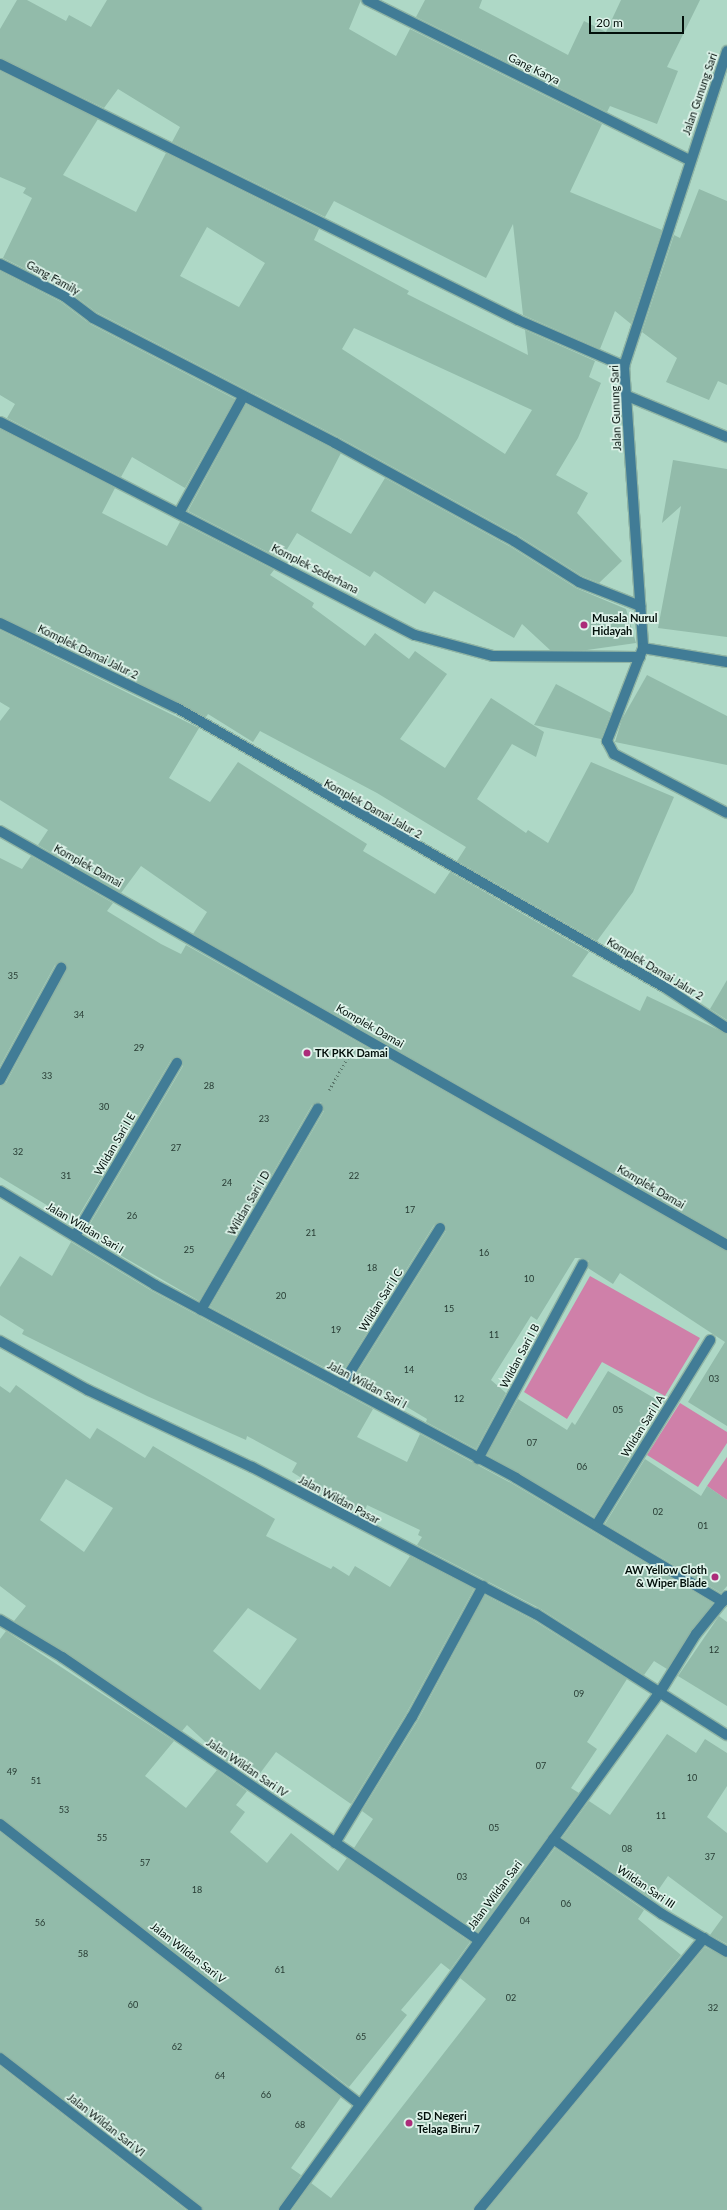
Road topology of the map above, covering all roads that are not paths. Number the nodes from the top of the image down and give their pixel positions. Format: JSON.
{"nodes":[{"id":1,"x":367,"y":0,"type":"edge"},
{"id":2,"x":727,"y":50,"type":"edge"},
{"id":3,"x":0,"y":64,"type":"edge"},
{"id":4,"x":690,"y":160,"type":"junction"},
{"id":5,"x":0,"y":264,"type":"edge"},
{"id":6,"x":624,"y":366,"type":"junction"},
{"id":7,"x":626,"y":395,"type":"junction"},
{"id":8,"x":243,"y":397,"type":"junction"},
{"id":9,"x":0,"y":422,"type":"edge"},
{"id":10,"x":727,"y":437,"type":"edge"},
{"id":11,"x":179,"y":513,"type":"junction"},
{"id":12,"x":640,"y":606,"type":"junction"},
{"id":13,"x":0,"y":623,"type":"edge"},
{"id":14,"x":642,"y":652,"type":"junction"},
{"id":15,"x":727,"y":662,"type":"edge"},
{"id":16,"x":727,"y":813,"type":"edge"},
{"id":17,"x":0,"y":831,"type":"edge"},
{"id":18,"x":61,"y":968,"type":"dead end"},
{"id":19,"x":727,"y":1028,"type":"edge"},
{"id":20,"x":177,"y":1063,"type":"dead end"},
{"id":21,"x":0,"y":1080,"type":"edge"},
{"id":22,"x":318,"y":1108,"type":"road end"},
{"id":23,"x":0,"y":1191,"type":"edge"},
{"id":24,"x":440,"y":1228,"type":"dead end"},
{"id":25,"x":75,"y":1236,"type":"junction"},
{"id":26,"x":727,"y":1245,"type":"edge"},
{"id":27,"x":583,"y":1264,"type":"dead end"},
{"id":28,"x":201,"y":1310,"type":"junction"},
{"id":29,"x":710,"y":1340,"type":"dead end"},
{"id":30,"x":0,"y":1341,"type":"edge"},
{"id":31,"x":342,"y":1385,"type":"junction"},
{"id":32,"x":478,"y":1459,"type":"junction"},
{"id":33,"x":597,"y":1524,"type":"junction"},
{"id":34,"x":483,"y":1586,"type":"junction"},
{"id":35,"x":725,"y":1599,"type":"edge"},
{"id":36,"x":0,"y":1620,"type":"edge"},
{"id":37,"x":660,"y":1692,"type":"junction"},
{"id":38,"x":727,"y":1735,"type":"edge"},
{"id":39,"x":0,"y":1824,"type":"edge"},
{"id":40,"x":554,"y":1839,"type":"junction"},
{"id":41,"x":335,"y":1843,"type":"junction"},
{"id":42,"x":704,"y":1938,"type":"junction"},
{"id":43,"x":477,"y":1939,"type":"junction"},
{"id":44,"x":727,"y":1952,"type":"edge"},
{"id":45,"x":0,"y":2058,"type":"edge"},
{"id":46,"x":359,"y":2103,"type":"junction"},
{"id":47,"x":197,"y":2210,"type":"edge"},
{"id":48,"x":284,"y":2210,"type":"edge"},
{"id":49,"x":479,"y":2210,"type":"edge"}],
"edges":[{"from":1,"to":4,"type":"street","name":"Gang Karya"},
{"from":2,"to":4,"type":"street","name":"Jalan Gunung Sari"},
{"from":3,"to":6,"type":"street"},
{"from":4,"to":6,"type":"street","name":"Jalan Gunung Sari"},
{"from":5,"to":8,"type":"street","name":"Gang Family"},
{"from":6,"to":7,"type":"street","name":"Jalan Gunung Sari"},
{"from":7,"to":10,"type":"street"},
{"from":7,"to":12,"type":"street","name":"Jalan Gunung Sari"},
{"from":8,"to":11,"type":"street"},
{"from":8,"to":12,"type":"street","name":"Gang Family"},
{"from":9,"to":11,"type":"street","name":"Komplek Sederhana"},
{"from":11,"to":14,"type":"street","name":"Komplek Sederhana"},
{"from":12,"to":14,"type":"street","name":"Jalan Gunung Sari"},
{"from":13,"to":19,"type":"street","name":"Komplek Damai Jalur 2"},
{"from":14,"to":15,"type":"street"},
{"from":14,"to":16,"type":"street"},
{"from":17,"to":26,"type":"street","name":"Komplek Damai"},
{"from":18,"to":21,"type":"street"},
{"from":20,"to":25,"type":"street","name":"Wildan Sari I E"},
{"from":22,"to":28,"type":"street","name":"Wildan Sari I D"},
{"from":23,"to":25,"type":"street","name":"Jalan Wildan Sari I"},
{"from":24,"to":31,"type":"street","name":"Wildan Sari I C"},
{"from":25,"to":28,"type":"street","name":"Jalan Wildan Sari I"},
{"from":27,"to":32,"type":"street","name":"Wildan Sari I B"},
{"from":28,"to":31,"type":"street","name":"Jalan Wildan Sari I"},
{"from":29,"to":33,"type":"street","name":"Wildan Sari I A"},
{"from":30,"to":34,"type":"street","name":"Jalan Wildan Pasar"},
{"from":31,"to":32,"type":"street","name":"Jalan Wildan Sari I"},
{"from":32,"to":33,"type":"street","name":"Jalan Wildan Sari I"},
{"from":33,"to":35,"type":"street","name":"Jalan Wildan Sari I"},
{"from":34,"to":37,"type":"street","name":"Jalan Wildan Pasar"},
{"from":34,"to":41,"type":"street"},
{"from":35,"to":37,"type":"street","name":"Jalan Wildan Sari"},
{"from":36,"to":41,"type":"street","name":"Jalan Wildan Sari IV"},
{"from":37,"to":38,"type":"street","name":"Jalan Wildan Pasar"},
{"from":37,"to":40,"type":"street","name":"Jalan Wildan Sari"},
{"from":39,"to":46,"type":"street","name":"Jalan Wildan Sari V"},
{"from":40,"to":42,"type":"street","name":"Wildan Sari III"},
{"from":40,"to":43,"type":"street","name":"Jalan Wildan Sari"},
{"from":41,"to":43,"type":"street","name":"Jalan Wildan Sari IV"},
{"from":42,"to":44,"type":"street","name":"Wildan Sari III"},
{"from":42,"to":49,"type":"street"},
{"from":43,"to":46,"type":"street","name":"Jalan Wildan Sari"},
{"from":45,"to":47,"type":"street","name":"Jalan Wildan Sari VI"},
{"from":46,"to":48,"type":"street","name":"Jalan Wildan Sari"}]}
